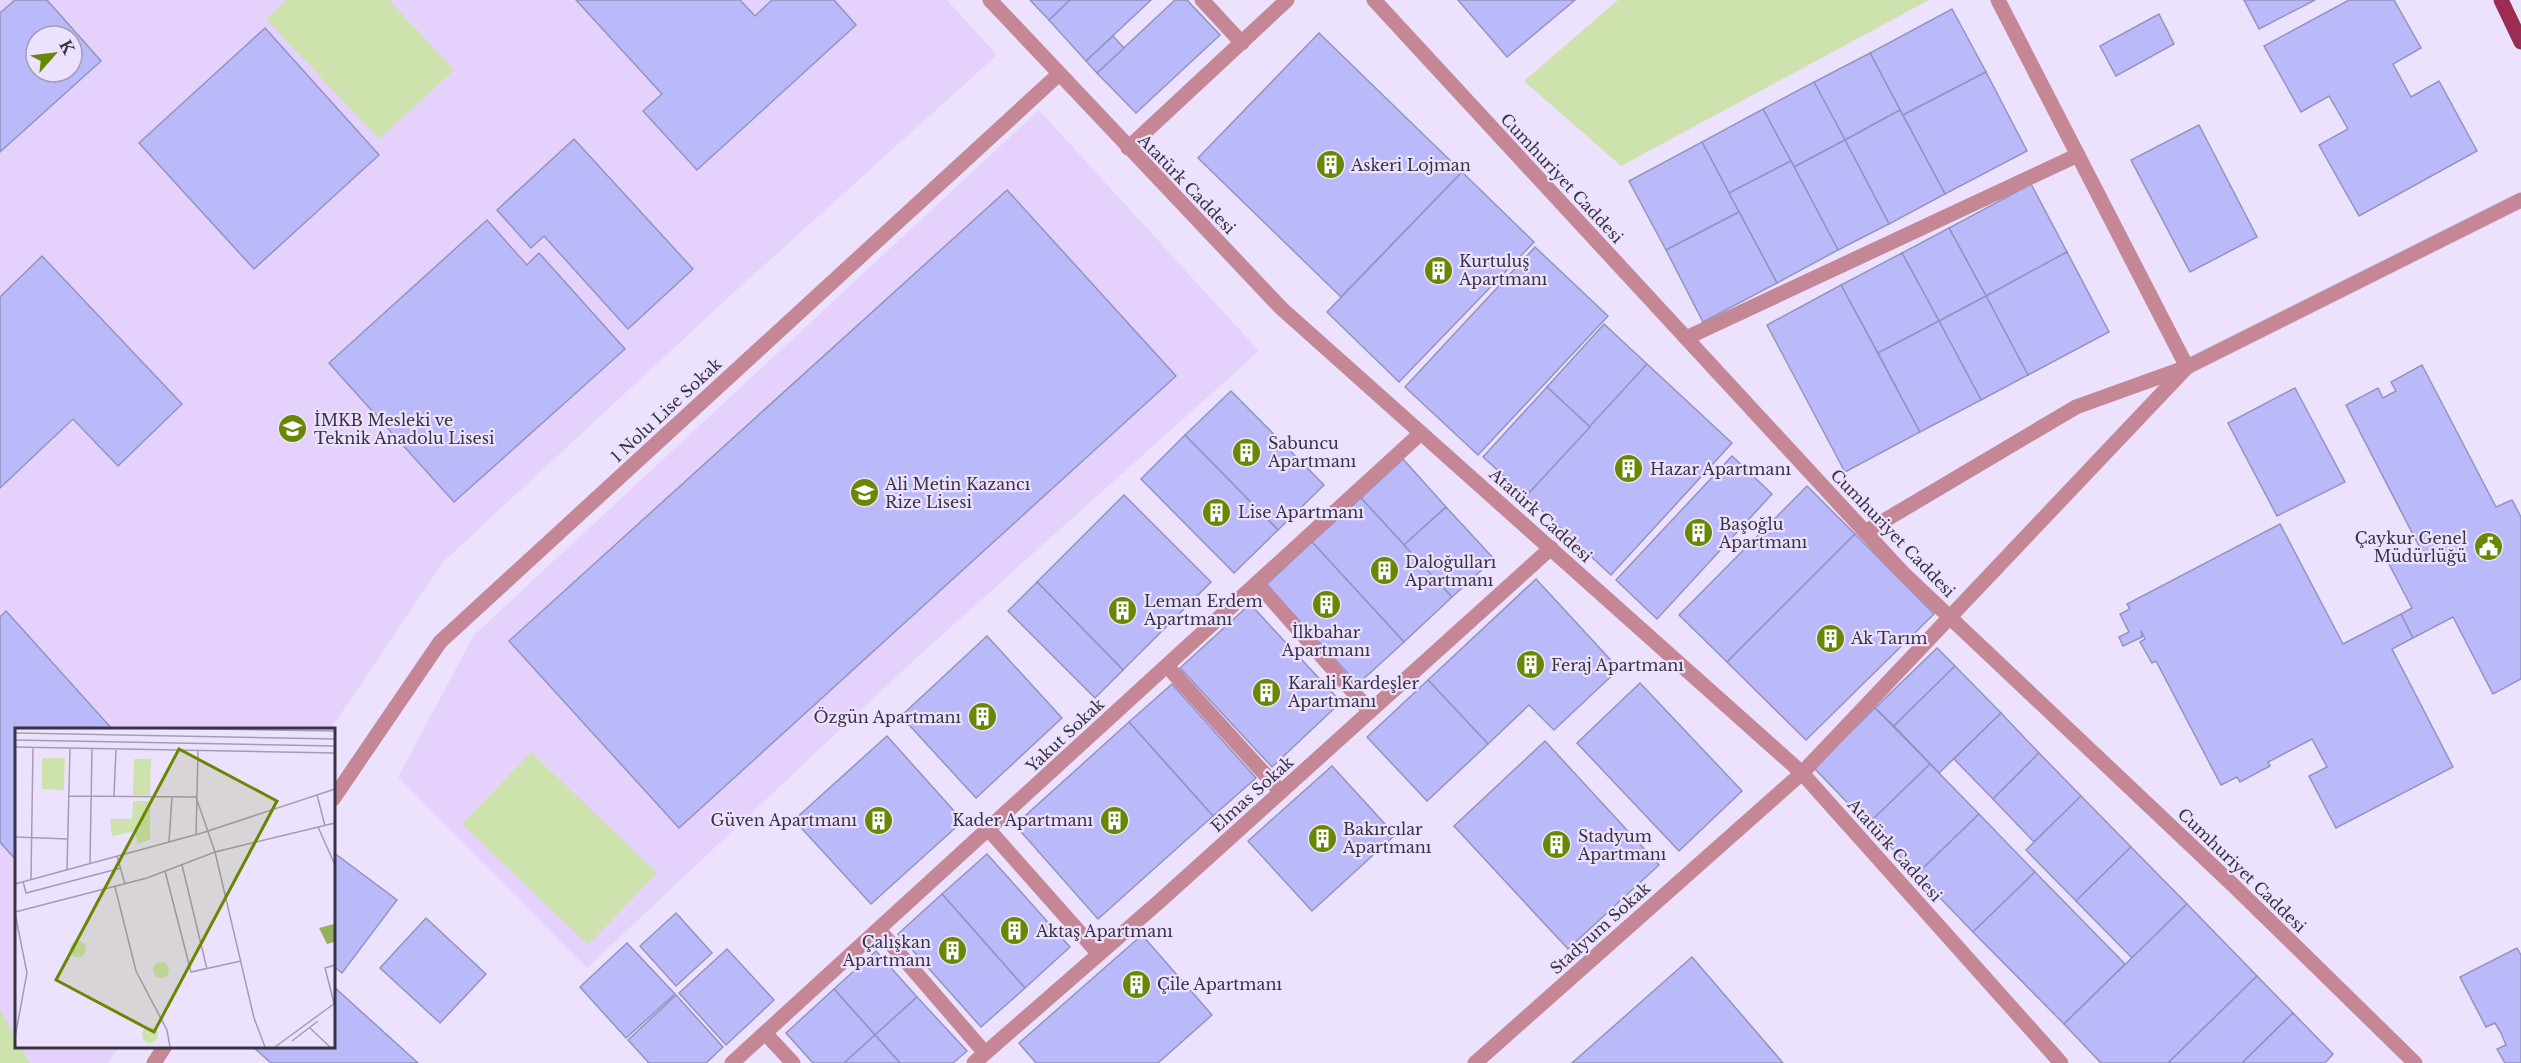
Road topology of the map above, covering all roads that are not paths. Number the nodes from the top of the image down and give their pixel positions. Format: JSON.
{"nodes":[{"id":1,"x":990,"y":0,"type":"edge"},
{"id":2,"x":1202,"y":0,"type":"edge"},
{"id":3,"x":1287,"y":0,"type":"edge"},
{"id":4,"x":1374,"y":0,"type":"edge"},
{"id":5,"x":1998,"y":0,"type":"edge"},
{"id":6,"x":2500,"y":0,"type":"edge"},
{"id":7,"x":2521,"y":42,"type":"edge"},
{"id":8,"x":1242,"y":43,"type":"junction"},
{"id":9,"x":1058,"y":75,"type":"junction"},
{"id":10,"x":1128,"y":148,"type":"junction"},
{"id":11,"x":2078,"y":155,"type":"junction"},
{"id":12,"x":2521,"y":200,"type":"edge"},
{"id":13,"x":1686,"y":338,"type":"junction"},
{"id":14,"x":2187,"y":367,"type":"junction"},
{"id":15,"x":1421,"y":433,"type":"junction"},
{"id":16,"x":1865,"y":532,"type":"junction"},
{"id":17,"x":1551,"y":548,"type":"junction"},
{"id":18,"x":1257,"y":584,"type":"junction"},
{"id":19,"x":1949,"y":617,"type":"junction"},
{"id":20,"x":1167,"y":666,"type":"junction"},
{"id":21,"x":1370,"y":711,"type":"junction"},
{"id":22,"x":1802,"y":773,"type":"junction"},
{"id":23,"x":1281,"y":792,"type":"junction"},
{"id":24,"x":334,"y":799,"type":"edge"},
{"id":25,"x":989,"y":830,"type":"junction"},
{"id":26,"x":879,"y":930,"type":"junction"},
{"id":27,"x":1098,"y":953,"type":"junction"},
{"id":28,"x":765,"y":1033,"type":"junction"},
{"id":29,"x":164,"y":1048,"type":"edge"},
{"id":30,"x":979,"y":1058,"type":"edge"},
{"id":31,"x":154,"y":1063,"type":"edge"},
{"id":32,"x":732,"y":1063,"type":"edge"},
{"id":33,"x":793,"y":1063,"type":"edge"},
{"id":34,"x":1474,"y":1063,"type":"edge"},
{"id":35,"x":2061,"y":1063,"type":"edge"},
{"id":36,"x":2415,"y":1063,"type":"edge"}],
"edges":[{"from":1,"to":9,"type":"street","name":"Atatürk Caddesi"},
{"from":2,"to":8,"type":"street"},
{"from":3,"to":8,"type":"street"},
{"from":4,"to":13,"type":"street","name":"Cumhuriyet Caddesi"},
{"from":5,"to":11,"type":"street"},
{"from":6,"to":7,"type":"main road"},
{"from":8,"to":10,"type":"street"},
{"from":9,"to":10,"type":"street","name":"Atatürk Caddesi"},
{"from":9,"to":24,"type":"street","name":"1 Nolu Lise Sokak"},
{"from":10,"to":15,"type":"street","name":"Atatürk Caddesi"},
{"from":11,"to":13,"type":"street"},
{"from":11,"to":14,"type":"street"},
{"from":12,"to":14,"type":"street"},
{"from":13,"to":16,"type":"street","name":"Cumhuriyet Caddesi"},
{"from":14,"to":16,"type":"street"},
{"from":14,"to":19,"type":"street","name":"Stadyum Sokak"},
{"from":15,"to":17,"type":"street","name":"Atatürk Caddesi"},
{"from":15,"to":18,"type":"street","name":"Yakut Sokak"},
{"from":16,"to":19,"type":"street","name":"Cumhuriyet Caddesi"},
{"from":17,"to":21,"type":"street","name":"Elmas Sokak"},
{"from":17,"to":22,"type":"street","name":"Atatürk Caddesi"},
{"from":18,"to":20,"type":"street","name":"Yakut Sokak"},
{"from":18,"to":21,"type":"street"},
{"from":19,"to":22,"type":"street","name":"Stadyum Sokak"},
{"from":19,"to":36,"type":"street","name":"Cumhuriyet Caddesi"},
{"from":20,"to":23,"type":"street"},
{"from":20,"to":25,"type":"street","name":"Yakut Sokak"},
{"from":21,"to":23,"type":"street","name":"Elmas Sokak"},
{"from":22,"to":34,"type":"street","name":"Stadyum Sokak"},
{"from":22,"to":35,"type":"street","name":"Atatürk Caddesi"},
{"from":23,"to":27,"type":"street","name":"Elmas Sokak"},
{"from":25,"to":26,"type":"street","name":"Yakut Sokak"},
{"from":25,"to":27,"type":"street"},
{"from":26,"to":28,"type":"street","name":"Yakut Sokak"},
{"from":26,"to":30,"type":"street"},
{"from":27,"to":30,"type":"street","name":"Elmas Sokak"},
{"from":28,"to":32,"type":"street","name":"Yakut Sokak"},
{"from":28,"to":33,"type":"street"},
{"from":29,"to":31,"type":"street"}]}
